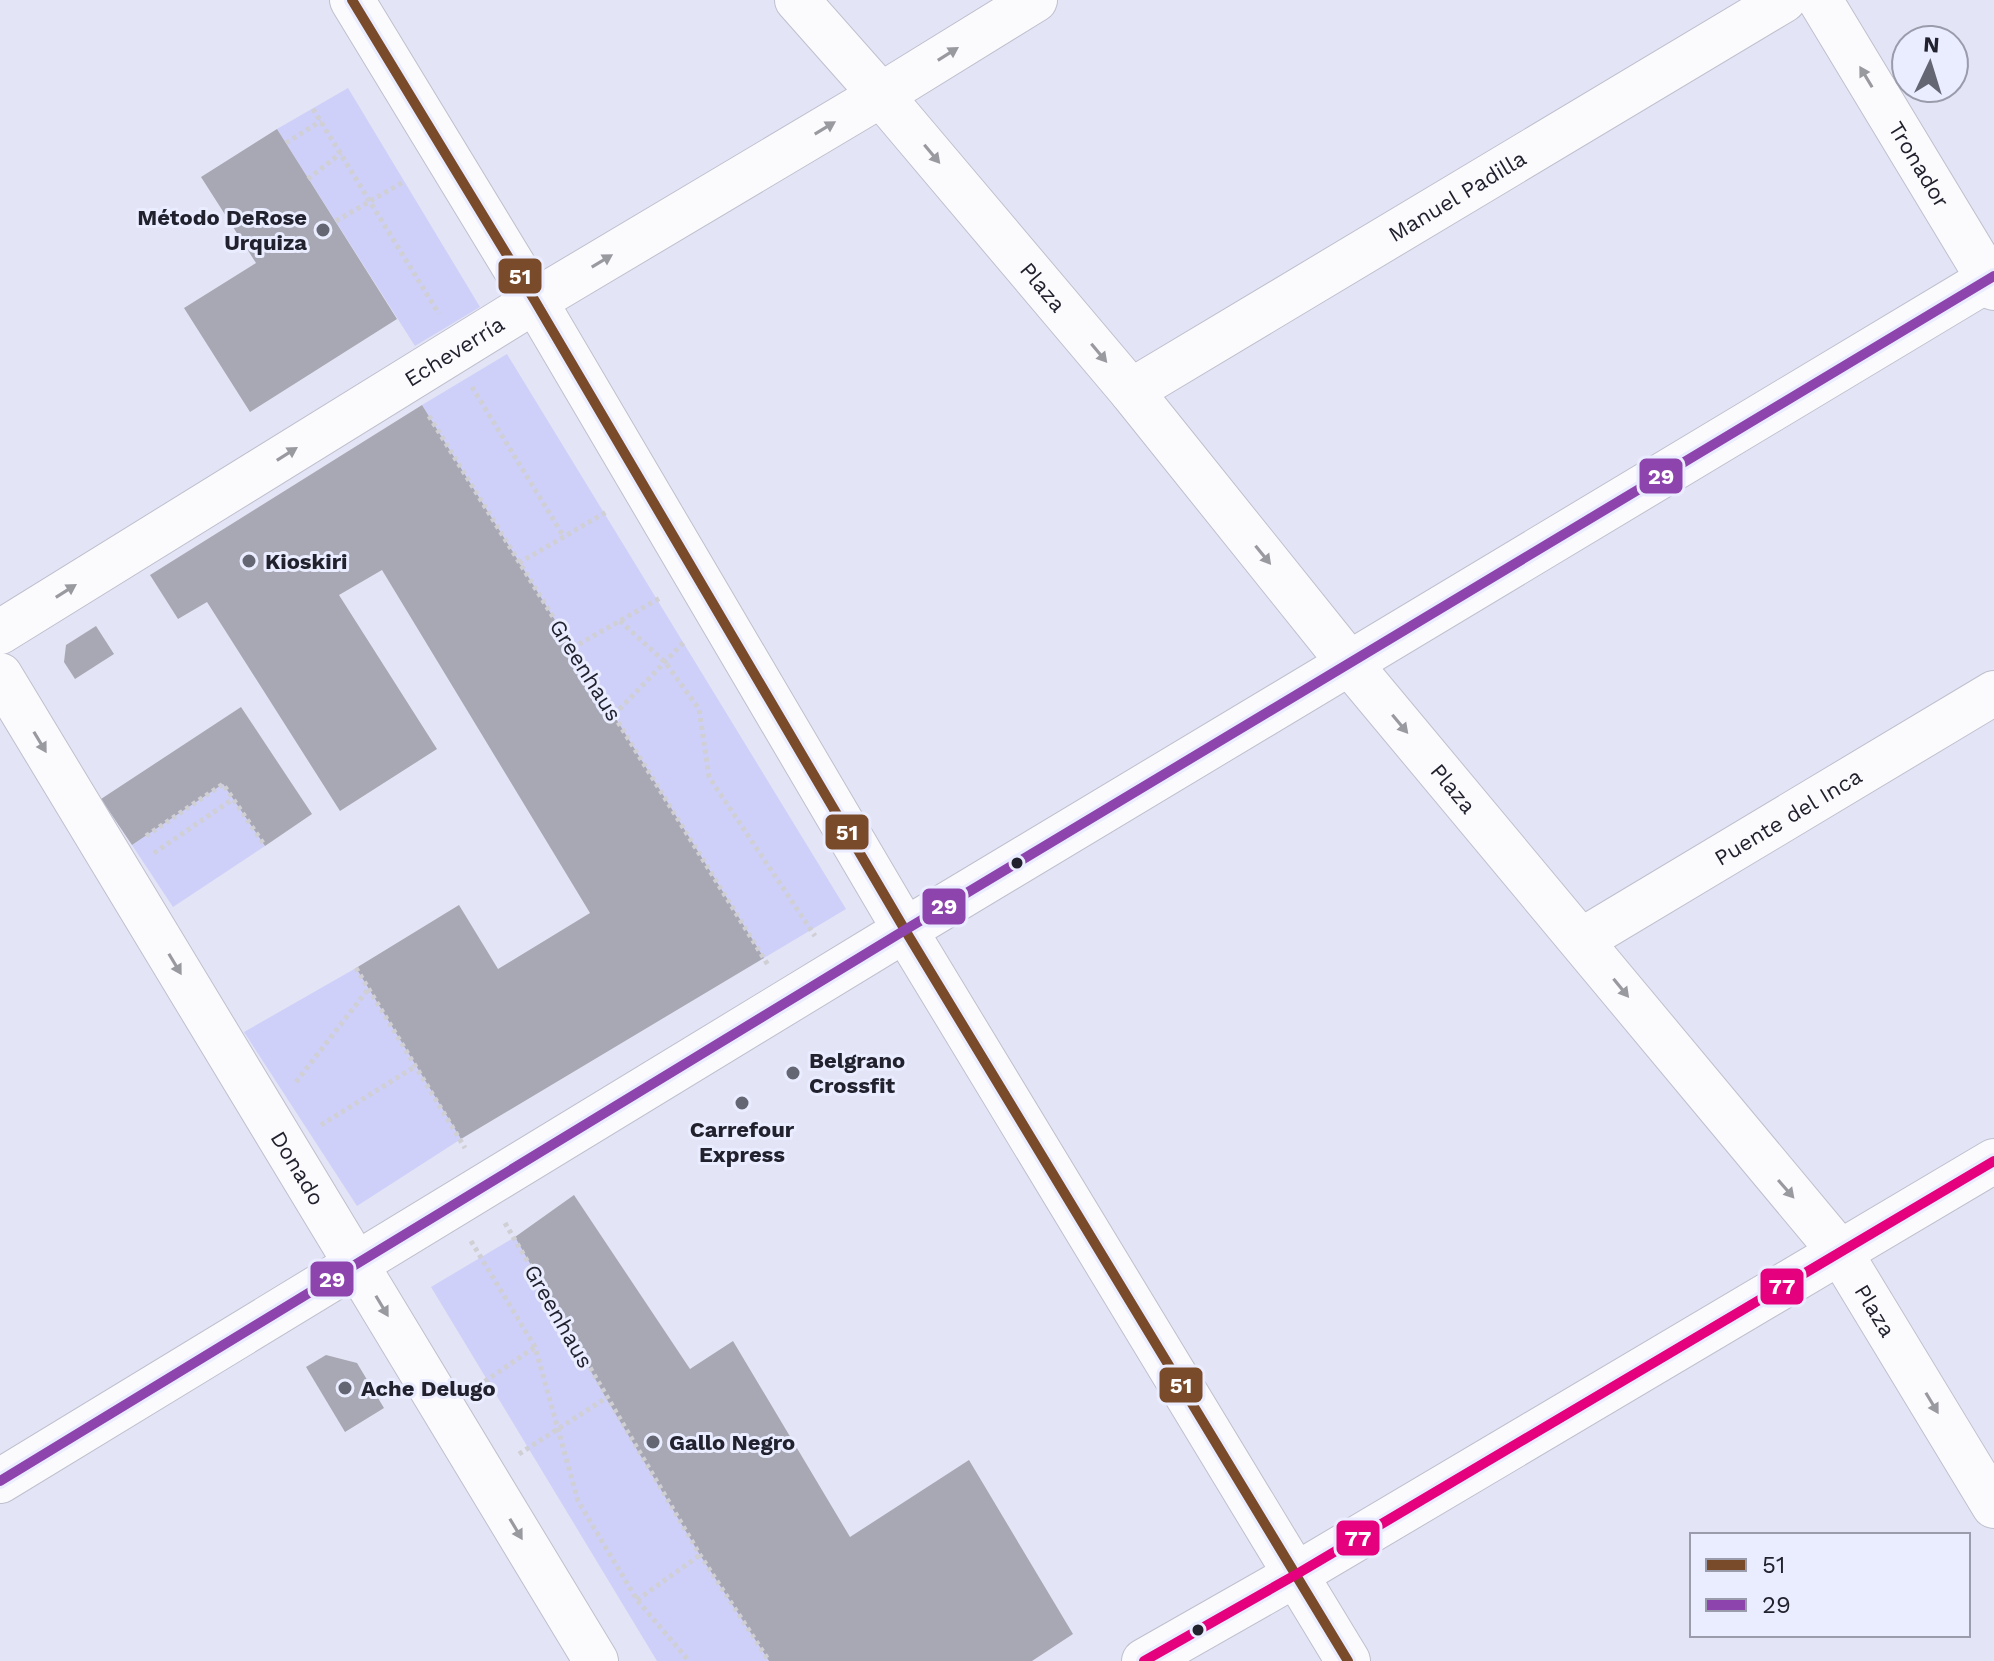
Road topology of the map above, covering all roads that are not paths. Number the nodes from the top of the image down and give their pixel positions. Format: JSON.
{"nodes":[{"id":1,"x":352,"y":0,"type":"edge"},
{"id":2,"x":797,"y":0,"type":"edge"},
{"id":3,"x":1035,"y":0,"type":"edge"},
{"id":4,"x":1784,"y":0,"type":"edge"},
{"id":5,"x":1820,"y":0,"type":"edge"},
{"id":6,"x":881,"y":95,"type":"junction"},
{"id":7,"x":1992,"y":281,"type":"edge"},
{"id":8,"x":535,"y":301,"type":"junction"},
{"id":9,"x":1131,"y":391,"type":"junction"},
{"id":10,"x":0,"y":632,"type":"edge"},
{"id":11,"x":1350,"y":664,"type":"junction"},
{"id":12,"x":0,"y":675,"type":"edge"},
{"id":13,"x":1994,"y":693,"type":"edge"},
{"id":14,"x":905,"y":930,"type":"junction"},
{"id":15,"x":1582,"y":940,"type":"junction"},
{"id":16,"x":1994,"y":1161,"type":"edge"},
{"id":17,"x":1840,"y":1252,"type":"junction"},
{"id":18,"x":357,"y":1264,"type":"junction"},
{"id":19,"x":0,"y":1481,"type":"edge"},
{"id":20,"x":1994,"y":1506,"type":"edge"},
{"id":21,"x":1297,"y":1574,"type":"junction"},
{"id":22,"x":596,"y":1661,"type":"edge"},
{"id":23,"x":1144,"y":1661,"type":"edge"},
{"id":24,"x":1348,"y":1661,"type":"edge"}],
"edges":[{"from":1,"to":8,"type":"street"},
{"from":2,"to":6,"type":"street","name":"Plaza"},
{"from":6,"to":3,"type":"street","name":"Echeverría","one_way":true},
{"from":4,"to":9,"type":"street","name":"Manuel Padilla"},
{"from":7,"to":5,"type":"street","name":"Tronador","one_way":true},
{"from":8,"to":6,"type":"street","name":"Echeverría","one_way":true},
{"from":6,"to":9,"type":"street","name":"Plaza","one_way":true},
{"from":7,"to":11,"type":"street"},
{"from":10,"to":8,"type":"street","name":"Echeverría","one_way":true},
{"from":8,"to":14,"type":"street"},
{"from":9,"to":11,"type":"street","name":"Plaza","one_way":true},
{"from":11,"to":14,"type":"street"},
{"from":11,"to":15,"type":"street","name":"Plaza","one_way":true},
{"from":12,"to":18,"type":"street","name":"Donado","one_way":true},
{"from":13,"to":15,"type":"street","name":"Puente del Inca"},
{"from":14,"to":18,"type":"street"},
{"from":14,"to":21,"type":"street"},
{"from":15,"to":17,"type":"street","name":"Plaza","one_way":true},
{"from":16,"to":17,"type":"street"},
{"from":17,"to":20,"type":"street","name":"Plaza","one_way":true},
{"from":17,"to":21,"type":"street"},
{"from":18,"to":19,"type":"street"},
{"from":18,"to":22,"type":"street","name":"Donado","one_way":true},
{"from":21,"to":23,"type":"street"},
{"from":21,"to":24,"type":"street"}]}
